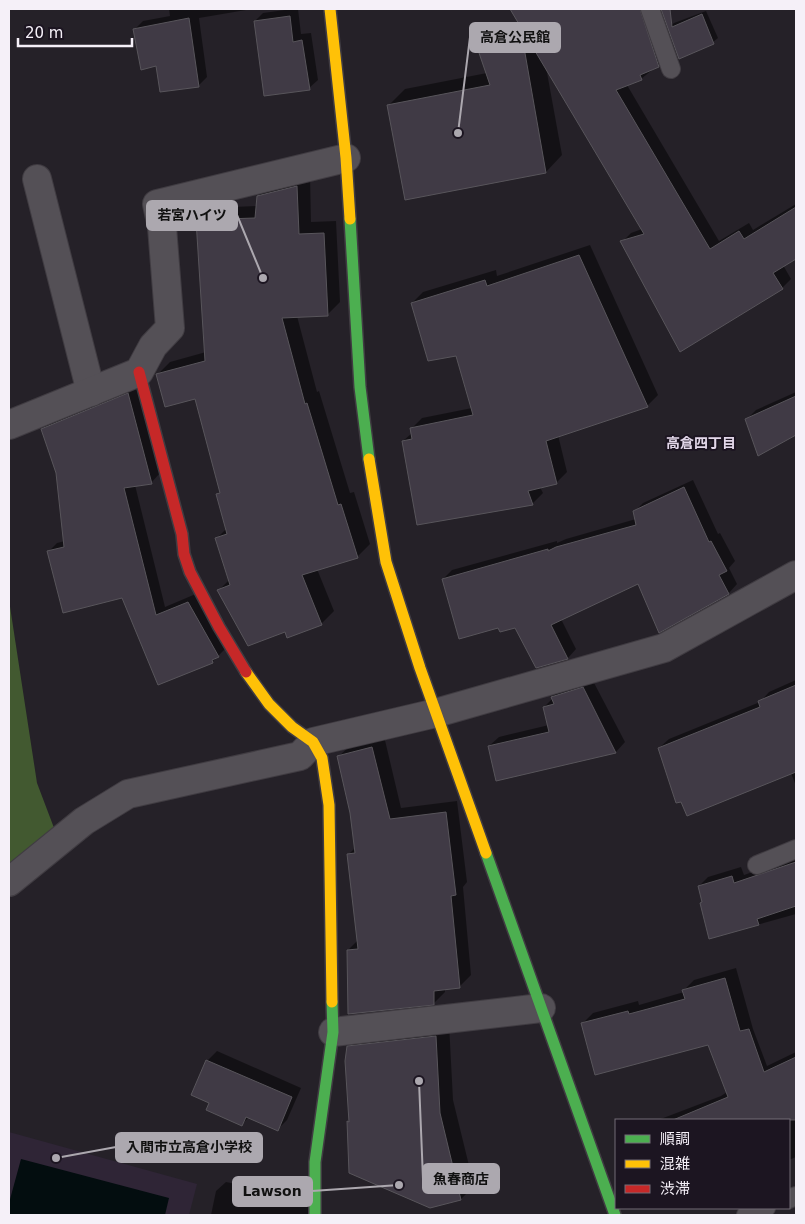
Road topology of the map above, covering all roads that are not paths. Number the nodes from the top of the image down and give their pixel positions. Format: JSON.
{"nodes":[{"id":1,"x":330,"y":9,"type":"edge"},
{"id":2,"x":650,"y":9,"type":"edge"},
{"id":3,"x":671,"y":69,"type":"dead end"},
{"id":4,"x":346,"y":158,"type":"junction"},
{"id":5,"x":36,"y":179,"type":"dead end"},
{"id":6,"x":139,"y":372,"type":"junction"},
{"id":7,"x":90,"y":392,"type":"junction"},
{"id":8,"x":9,"y":425,"type":"edge"},
{"id":9,"x":796,"y":577,"type":"edge"},
{"id":10,"x":436,"y":713,"type":"junction"},
{"id":11,"x":313,"y":742,"type":"junction"},
{"id":12,"x":796,"y":849,"type":"edge"},
{"id":13,"x":757,"y":865,"type":"dead end"},
{"id":14,"x":9,"y":882,"type":"edge"},
{"id":15,"x":541,"y":1008,"type":"junction"},
{"id":16,"x":333,"y":1032,"type":"junction"},
{"id":17,"x":763,"y":1209,"type":"edge"},
{"id":18,"x":315,"y":1215,"type":"edge"},
{"id":19,"x":615,"y":1215,"type":"edge"},
{"id":20,"x":746,"y":1215,"type":"edge"}],
"edges":[{"from":1,"to":4,"type":"street"},
{"from":2,"to":3,"type":"lane"},
{"from":4,"to":6,"type":"street"},
{"from":4,"to":10,"type":"street"},
{"from":5,"to":7,"type":"street"},
{"from":6,"to":7,"type":"street"},
{"from":6,"to":11,"type":"street"},
{"from":7,"to":8,"type":"street"},
{"from":9,"to":10,"type":"street"},
{"from":10,"to":11,"type":"street"},
{"from":10,"to":15,"type":"street"},
{"from":11,"to":14,"type":"street"},
{"from":11,"to":16,"type":"street"},
{"from":12,"to":13,"type":"lane"},
{"from":15,"to":16,"type":"street"},
{"from":15,"to":19,"type":"street"},
{"from":16,"to":18,"type":"street"},
{"from":17,"to":20,"type":"lane"}]}
